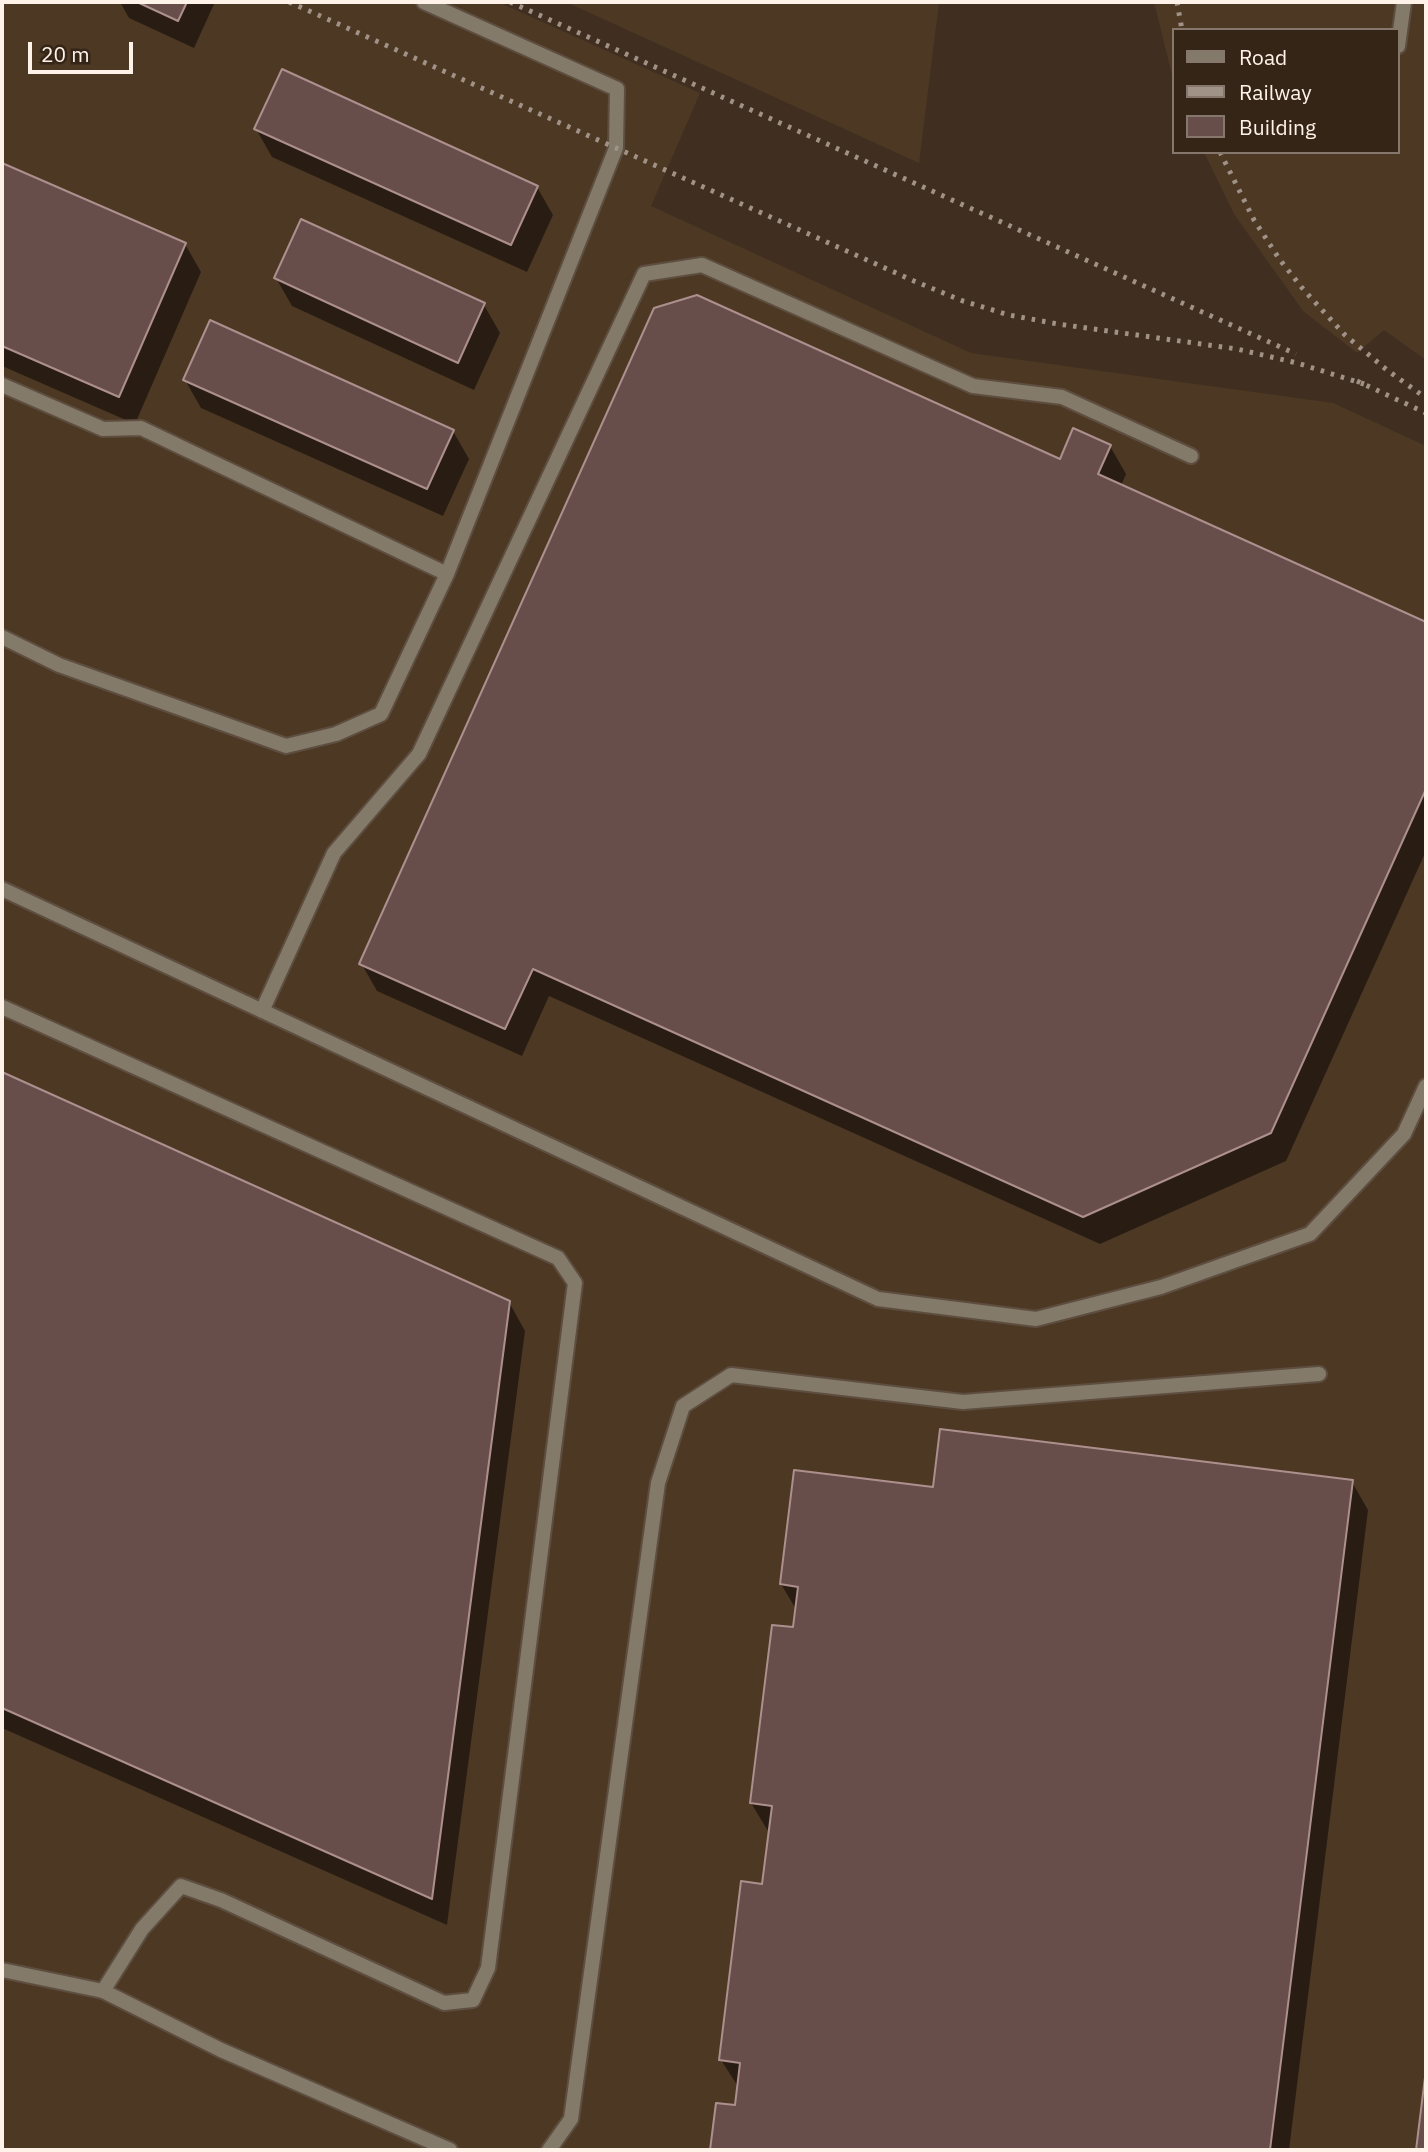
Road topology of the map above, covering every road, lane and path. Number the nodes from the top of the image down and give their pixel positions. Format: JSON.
{"nodes":[{"id":1,"x":424,"y":2,"type":"edge"},
{"id":2,"x":1404,"y":2,"type":"edge"},
{"id":3,"x":1400,"y":31,"type":"edge"},
{"id":4,"x":2,"y":385,"type":"edge"},
{"id":5,"x":1191,"y":456,"type":"dead end"},
{"id":6,"x":447,"y":574,"type":"junction"},
{"id":7,"x":2,"y":637,"type":"edge"},
{"id":8,"x":2,"y":889,"type":"edge"},
{"id":9,"x":2,"y":1007,"type":"edge"},
{"id":10,"x":262,"y":1011,"type":"junction"},
{"id":11,"x":1426,"y":1086,"type":"edge"},
{"id":12,"x":1319,"y":1374,"type":"dead end"},
{"id":13,"x":2,"y":1969,"type":"edge"},
{"id":14,"x":103,"y":1991,"type":"junction"},
{"id":15,"x":450,"y":2150,"type":"edge"},
{"id":16,"x":549,"y":2150,"type":"edge"}],
"edges":[{"from":1,"to":6,"type":"street"},
{"from":2,"to":3,"type":"street"},
{"from":4,"to":6,"type":"street"},
{"from":5,"to":10,"type":"street"},
{"from":6,"to":7,"type":"street"},
{"from":8,"to":10,"type":"street"},
{"from":9,"to":14,"type":"street"},
{"from":10,"to":11,"type":"street"},
{"from":12,"to":16,"type":"street"},
{"from":13,"to":14,"type":"street"},
{"from":14,"to":15,"type":"street"}]}
